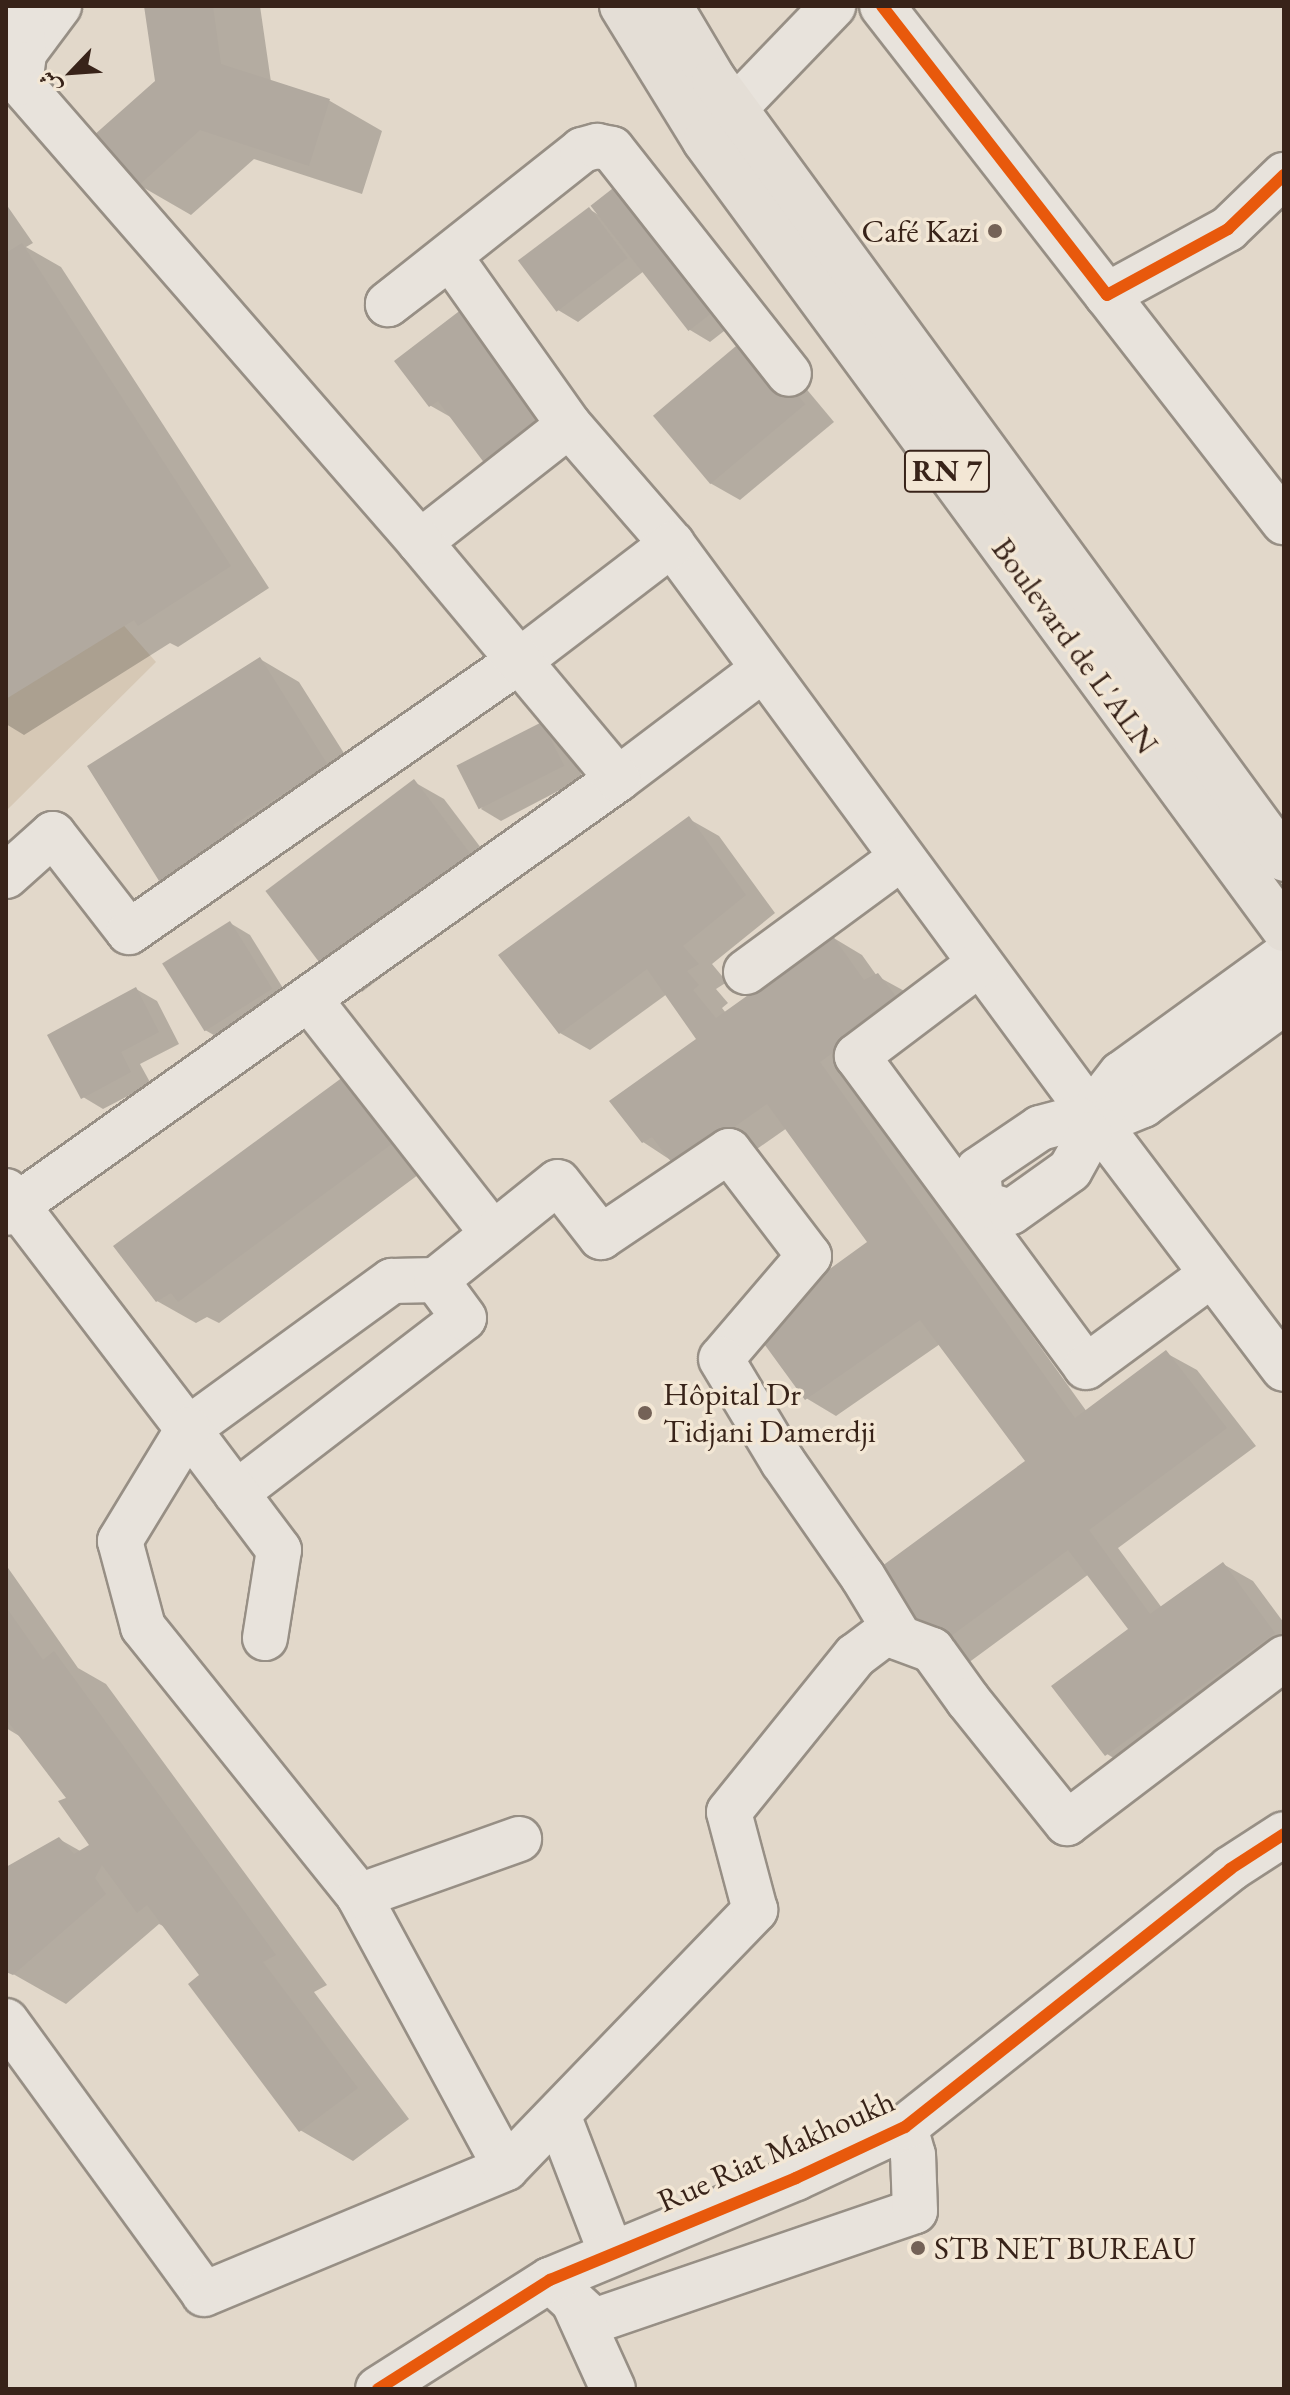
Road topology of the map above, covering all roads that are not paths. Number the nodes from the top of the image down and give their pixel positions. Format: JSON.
{"nodes":[{"id":1,"x":8,"y":6,"type":"edge"},
{"id":2,"x":59,"y":6,"type":"edge"},
{"id":3,"x":622,"y":6,"type":"edge"},
{"id":4,"x":670,"y":6,"type":"edge"},
{"id":5,"x":833,"y":6,"type":"edge"},
{"id":6,"x":882,"y":6,"type":"edge"},
{"id":7,"x":15,"y":50,"type":"edge"},
{"id":8,"x":734,"y":107,"type":"junction"},
{"id":9,"x":705,"y":141,"type":"junction"},
{"id":10,"x":1284,"y":175,"type":"edge"},
{"id":11,"x":1107,"y":295,"type":"junction"},
{"id":12,"x":789,"y":374,"type":"dead end"},
{"id":13,"x":569,"y":425,"type":"junction"},
{"id":14,"x":1284,"y":522,"type":"edge"},
{"id":15,"x":420,"y":542,"type":"junction"},
{"id":16,"x":672,"y":544,"type":"junction"},
{"id":17,"x":519,"y":661,"type":"junction"},
{"id":18,"x":762,"y":670,"type":"junction"},
{"id":19,"x":618,"y":779,"type":"junction"},
{"id":20,"x":1268,"y":847,"type":"edge"},
{"id":21,"x":901,"y":858,"type":"junction"},
{"id":22,"x":6,"y":876,"type":"edge"},
{"id":23,"x":1284,"y":929,"type":"edge"},
{"id":24,"x":1284,"y":956,"type":"edge"},
{"id":25,"x":979,"y":964,"type":"junction"},
{"id":26,"x":746,"y":972,"type":"dead end"},
{"id":27,"x":309,"y":999,"type":"junction"},
{"id":28,"x":1284,"y":1002,"type":"edge"},
{"id":29,"x":1094,"y":1118,"type":"junction"},
{"id":30,"x":10,"y":1203,"type":"edge"},
{"id":31,"x":976,"y":1207,"type":"junction"},
{"id":32,"x":493,"y":1234,"type":"junction"},
{"id":33,"x":1211,"y":1275,"type":"junction"},
{"id":34,"x":436,"y":1280,"type":"junction"},
{"id":35,"x":1284,"y":1369,"type":"edge"},
{"id":36,"x":188,"y":1429,"type":"junction"},
{"id":37,"x":236,"y":1493,"type":"junction"},
{"id":38,"x":265,"y":1638,"type":"dead end"},
{"id":39,"x":900,"y":1638,"type":"junction"},
{"id":40,"x":1284,"y":1658,"type":"edge"},
{"id":41,"x":1284,"y":1834,"type":"edge"},
{"id":42,"x":519,"y":1839,"type":"dead end"},
{"id":43,"x":359,"y":1896,"type":"junction"},
{"id":44,"x":6,"y":2021,"type":"edge"},
{"id":45,"x":558,"y":2115,"type":"junction"},
{"id":46,"x":905,"y":2127,"type":"junction"},
{"id":47,"x":506,"y":2168,"type":"junction"},
{"id":48,"x":747,"y":2197,"type":"junction"},
{"id":49,"x":611,"y":2253,"type":"junction"},
{"id":50,"x":772,"y":2260,"type":"junction"},
{"id":51,"x":562,"y":2291,"type":"junction"},
{"id":52,"x":378,"y":2389,"type":"edge"},
{"id":53,"x":613,"y":2389,"type":"edge"}],
"edges":[{"from":1,"to":7,"type":"street"},
{"from":2,"to":7,"type":"street"},
{"from":3,"to":9,"type":"main road","name":"Boulevard de L'ALN","number":"RN 7"},
{"from":4,"to":8,"type":"main road","name":"Boulevard de L'ALN","number":"RN 7"},
{"from":5,"to":8,"type":"street"},
{"from":6,"to":11,"type":"street"},
{"from":7,"to":15,"type":"street"},
{"from":8,"to":9,"type":"street"},
{"from":8,"to":20,"type":"main road","name":"Boulevard de L'ALN","number":"RN 7"},
{"from":9,"to":20,"type":"main road","name":"Boulevard de L'ALN","number":"RN 7"},
{"from":10,"to":11,"type":"street"},
{"from":11,"to":14,"type":"street"},
{"from":12,"to":13,"type":"street"},
{"from":13,"to":15,"type":"street"},
{"from":13,"to":16,"type":"street"},
{"from":15,"to":17,"type":"street"},
{"from":16,"to":17,"type":"street"},
{"from":16,"to":18,"type":"street"},
{"from":17,"to":19,"type":"street"},
{"from":17,"to":22,"type":"street"},
{"from":18,"to":19,"type":"street"},
{"from":18,"to":21,"type":"street"},
{"from":19,"to":27,"type":"street"},
{"from":20,"to":23,"type":"main road","name":"Boulevard de L'ALN","number":"RN 7"},
{"from":21,"to":25,"type":"street"},
{"from":21,"to":26,"type":"street"},
{"from":24,"to":29,"type":"street"},
{"from":25,"to":29,"type":"street"},
{"from":25,"to":31,"type":"street"},
{"from":27,"to":30,"type":"street"},
{"from":27,"to":32,"type":"street"},
{"from":28,"to":29,"type":"street"},
{"from":29,"to":31,"type":"street"},
{"from":29,"to":33,"type":"street"},
{"from":30,"to":36,"type":"street"},
{"from":31,"to":33,"type":"street"},
{"from":32,"to":34,"type":"street"},
{"from":32,"to":39,"type":"street"},
{"from":33,"to":35,"type":"street"},
{"from":34,"to":36,"type":"street"},
{"from":34,"to":37,"type":"street"},
{"from":36,"to":37,"type":"street"},
{"from":36,"to":43,"type":"street"},
{"from":37,"to":38,"type":"street"},
{"from":39,"to":40,"type":"street"},
{"from":39,"to":45,"type":"street"},
{"from":41,"to":46,"type":"street","name":"Rue Riat Makhoukh"},
{"from":42,"to":43,"type":"street"},
{"from":43,"to":47,"type":"street"},
{"from":44,"to":47,"type":"street"},
{"from":45,"to":47,"type":"street"},
{"from":45,"to":49,"type":"street"},
{"from":46,"to":48,"type":"street","name":"Rue Riat Makhoukh"},
{"from":46,"to":50,"type":"street","name":"Rue Riat Makhoukh"},
{"from":48,"to":49,"type":"street","name":"Rue Riat Makhoukh"},
{"from":48,"to":50,"type":"street","name":"Rue Riat Makhoukh"},
{"from":49,"to":51,"type":"street","name":"Rue Riat Makhoukh"},
{"from":50,"to":51,"type":"street","name":"Rue Riat Makhoukh"},
{"from":51,"to":52,"type":"street","name":"Rue Riat Makhoukh"},
{"from":51,"to":53,"type":"street"}]}
